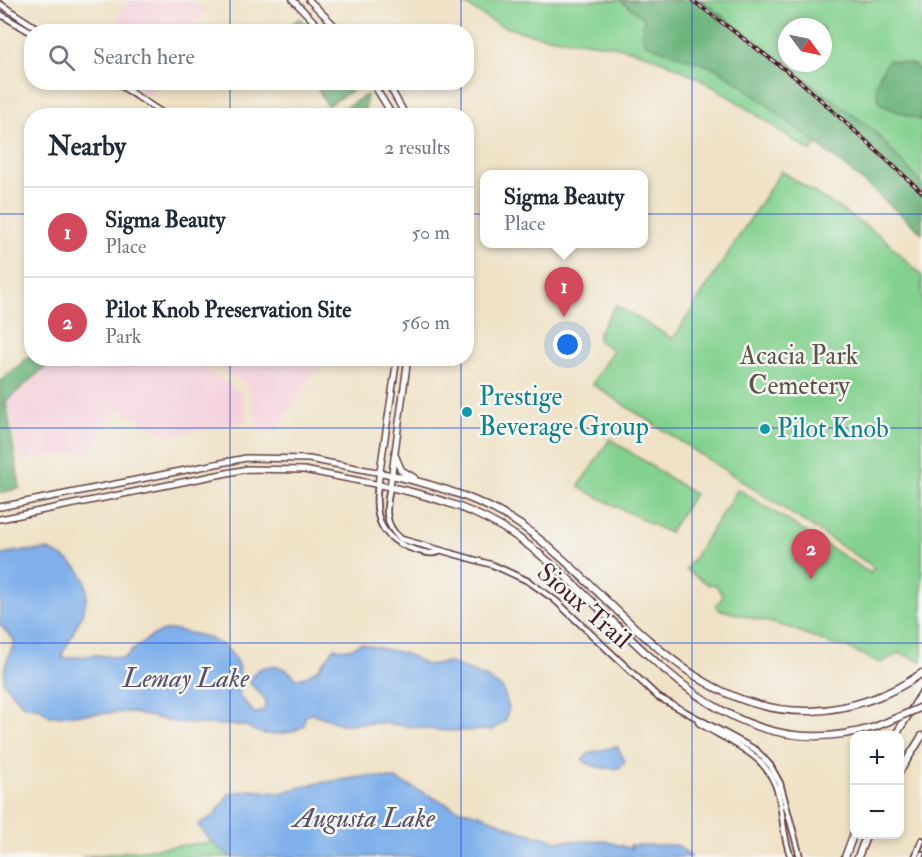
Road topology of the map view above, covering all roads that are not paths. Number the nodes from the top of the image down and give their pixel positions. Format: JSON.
{"nodes":[{"id":1,"x":293,"y":0,"type":"edge"},
{"id":2,"x":309,"y":0,"type":"edge"},
{"id":3,"x":0,"y":4,"type":"edge"},
{"id":4,"x":0,"y":14,"type":"edge"},
{"id":5,"x":31,"y":24,"type":"edge"},
{"id":6,"x":316,"y":24,"type":"edge"},
{"id":7,"x":332,"y":24,"type":"edge"},
{"id":8,"x":24,"y":28,"type":"edge"},
{"id":9,"x":128,"y":90,"type":"edge"},
{"id":10,"x":377,"y":90,"type":"edge"},
{"id":11,"x":391,"y":90,"type":"edge"},
{"id":12,"x":155,"y":108,"type":"edge"},
{"id":13,"x":388,"y":108,"type":"edge"},
{"id":14,"x":402,"y":108,"type":"edge"},
{"id":15,"x":396,"y":366,"type":"edge"},
{"id":16,"x":407,"y":366,"type":"edge"},
{"id":17,"x":395,"y":456,"type":"junction"},
{"id":18,"x":380,"y":472,"type":"junction"},
{"id":19,"x":392,"y":476,"type":"junction"},
{"id":20,"x":425,"y":483,"type":"junction"},
{"id":21,"x":378,"y":484,"type":"junction"},
{"id":22,"x":390,"y":487,"type":"junction"},
{"id":23,"x":0,"y":507,"type":"edge"},
{"id":24,"x":0,"y":519,"type":"edge"},
{"id":25,"x":439,"y":552,"type":"junction"},
{"id":26,"x":922,"y":673,"type":"edge"},
{"id":27,"x":922,"y":693,"type":"edge"},
{"id":28,"x":922,"y":706,"type":"edge"},
{"id":29,"x":690,"y":716,"type":"junction"},
{"id":30,"x":898,"y":731,"type":"edge"},
{"id":31,"x":922,"y":736,"type":"edge"},
{"id":32,"x":904,"y":765,"type":"edge"},
{"id":33,"x":853,"y":839,"type":"edge"},
{"id":34,"x":865,"y":839,"type":"edge"},
{"id":35,"x":922,"y":840,"type":"edge"},
{"id":36,"x":791,"y":857,"type":"edge"},
{"id":37,"x":800,"y":857,"type":"edge"},
{"id":38,"x":846,"y":857,"type":"edge"},
{"id":39,"x":858,"y":857,"type":"edge"},
{"id":40,"x":915,"y":857,"type":"edge"}],
"edges":[{"from":1,"to":6,"type":"highway"},
{"from":2,"to":7,"type":"highway"},
{"from":3,"to":5,"type":"main road"},
{"from":4,"to":8,"type":"main road"},
{"from":9,"to":12,"type":"main road"},
{"from":10,"to":13,"type":"highway"},
{"from":11,"to":14,"type":"highway"},
{"from":15,"to":18,"type":"highway","name":"Sioux Trail"},
{"from":16,"to":17,"type":"highway","name":"Sioux Trail"},
{"from":17,"to":19,"type":"highway","name":"Sioux Trail"},
{"from":17,"to":20,"type":"highway"},
{"from":18,"to":19,"type":"highway"},
{"from":18,"to":21,"type":"highway","name":"Sioux Trail"},
{"from":18,"to":23,"type":"highway"},
{"from":19,"to":20,"type":"highway"},
{"from":19,"to":22,"type":"highway","name":"Sioux Trail"},
{"from":20,"to":26,"type":"highway"},
{"from":21,"to":22,"type":"highway"},
{"from":21,"to":24,"type":"highway"},
{"from":21,"to":25,"type":"main road","name":"Sioux Trail"},
{"from":22,"to":25,"type":"main road","name":"Sioux Trail"},
{"from":22,"to":28,"type":"highway","bridge":true},
{"from":25,"to":29,"type":"main road","name":"Sioux Trail"},
{"from":27,"to":30,"type":"highway"},
{"from":29,"to":36,"type":"main road","name":"Sioux Trail"},
{"from":29,"to":37,"type":"main road","name":"Sioux Trail"},
{"from":31,"to":32,"type":"highway"},
{"from":33,"to":38,"type":"highway"},
{"from":34,"to":39,"type":"highway"},
{"from":35,"to":40,"type":"main road"}]}
